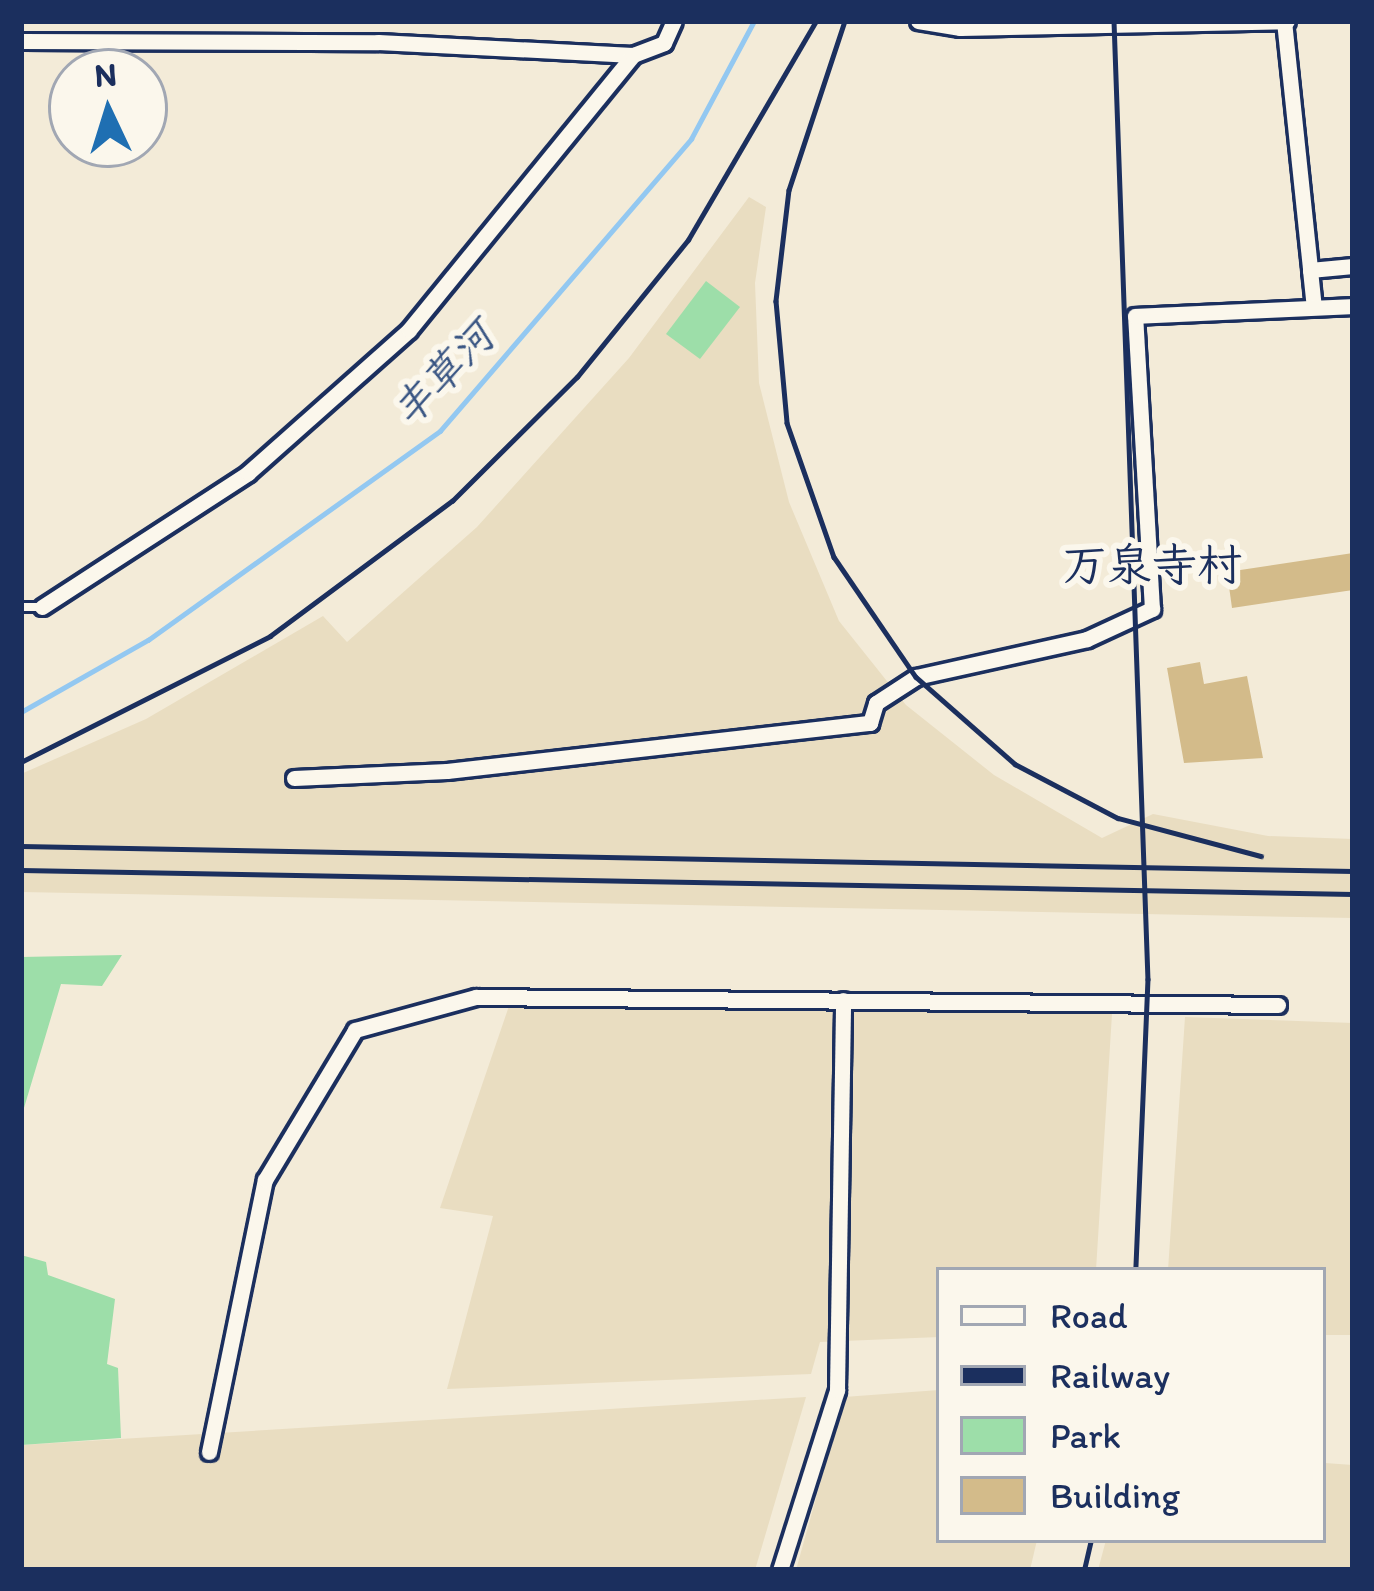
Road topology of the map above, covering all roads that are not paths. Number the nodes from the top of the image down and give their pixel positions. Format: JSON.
{"nodes":[{"id":1,"x":674,"y":21,"type":"edge"},
{"id":2,"x":918,"y":21,"type":"edge"},
{"id":3,"x":1285,"y":21,"type":"edge"},
{"id":4,"x":21,"y":41,"type":"edge"},
{"id":5,"x":633,"y":56,"type":"junction"},
{"id":6,"x":1353,"y":266,"type":"edge"},
{"id":7,"x":1310,"y":271,"type":"junction"},
{"id":8,"x":1353,"y":306,"type":"edge"},
{"id":9,"x":1314,"y":308,"type":"junction"},
{"id":10,"x":21,"y":607,"type":"edge"},
{"id":11,"x":42,"y":607,"type":"joint"},
{"id":12,"x":294,"y":778,"type":"dead end"},
{"id":13,"x":843,"y":1000,"type":"junction"},
{"id":14,"x":1279,"y":1005,"type":"dead end"},
{"id":15,"x":209,"y":1453,"type":"dead end"},
{"id":16,"x":780,"y":1570,"type":"edge"}],
"edges":[{"from":1,"to":5,"type":"street"},
{"from":2,"to":3,"type":"street"},
{"from":3,"to":7,"type":"street"},
{"from":4,"to":5,"type":"street"},
{"from":5,"to":11,"type":"street"},
{"from":6,"to":7,"type":"street"},
{"from":7,"to":9,"type":"street"},
{"from":8,"to":9,"type":"street"},
{"from":9,"to":12,"type":"street"},
{"from":10,"to":11,"type":"lane"},
{"from":13,"to":14,"type":"street"},
{"from":13,"to":15,"type":"street"},
{"from":13,"to":16,"type":"street"}]}
